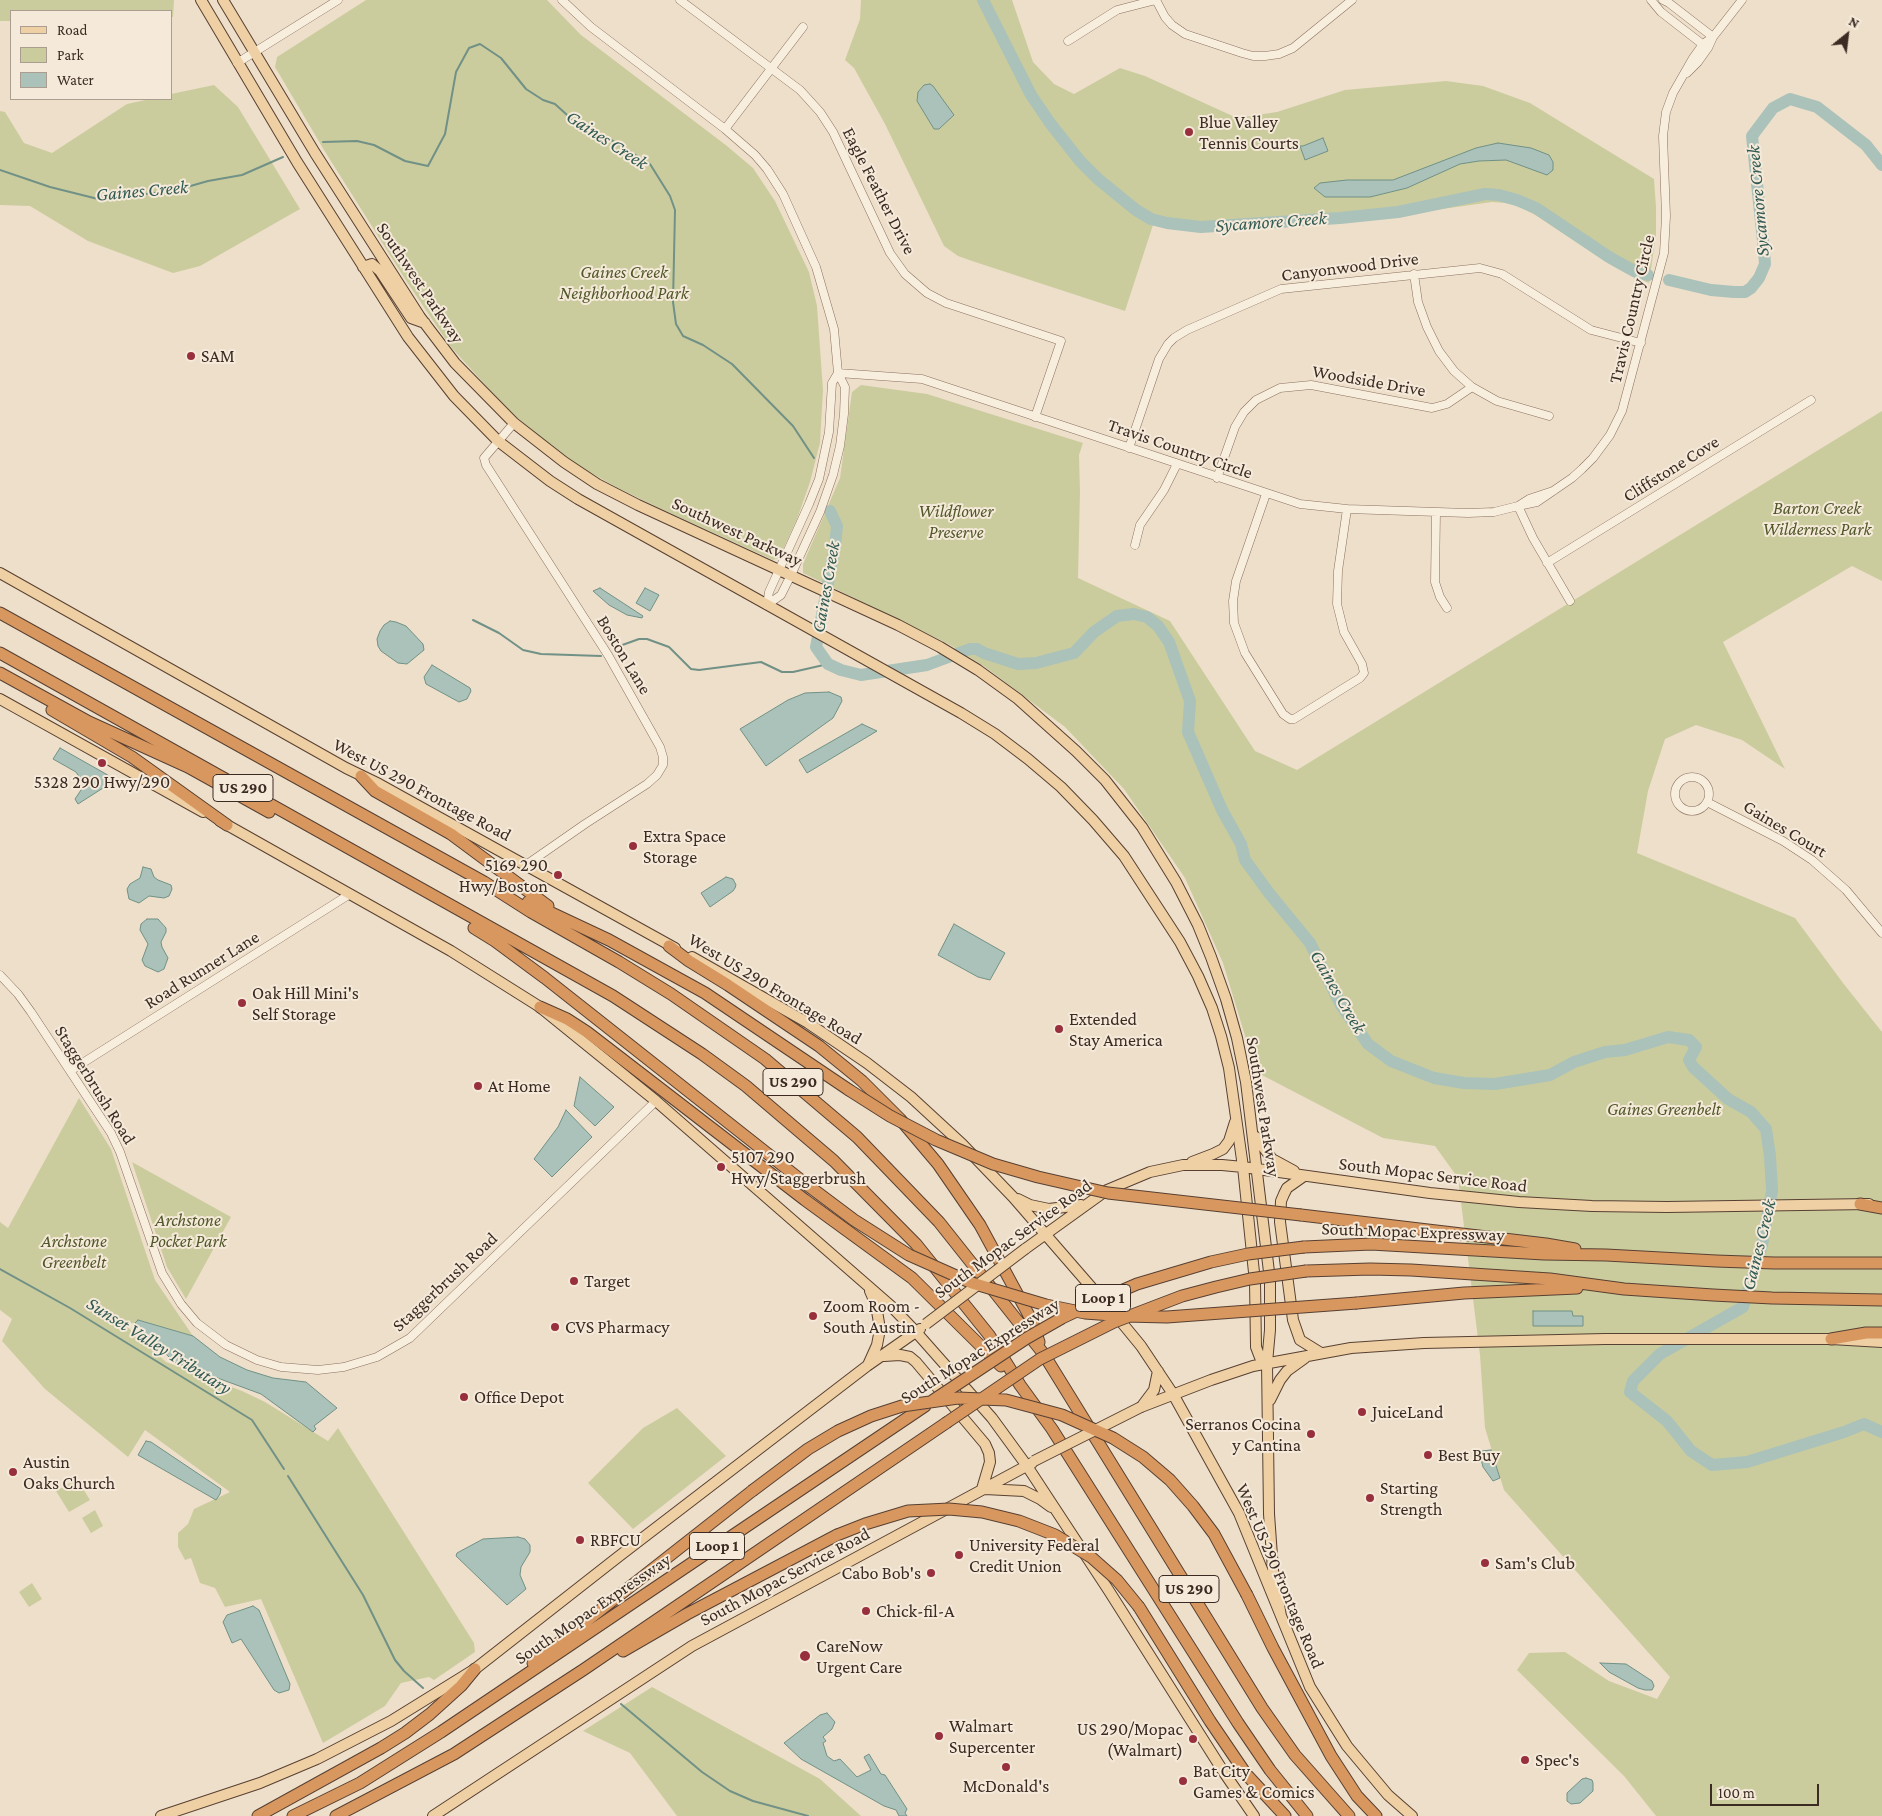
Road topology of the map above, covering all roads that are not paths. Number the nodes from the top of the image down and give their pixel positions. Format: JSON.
{"nodes":[{"id":1,"x":201,"y":0,"type":"edge"},
{"id":2,"x":223,"y":0,"type":"edge"},
{"id":3,"x":338,"y":0,"type":"edge"},
{"id":4,"x":562,"y":0,"type":"edge"},
{"id":5,"x":680,"y":0,"type":"edge"},
{"id":6,"x":1156,"y":0,"type":"edge"},
{"id":7,"x":1352,"y":0,"type":"edge"},
{"id":8,"x":1651,"y":0,"type":"edge"},
{"id":9,"x":1663,"y":0,"type":"edge"},
{"id":10,"x":1742,"y":0,"type":"edge"},
{"id":11,"x":803,"y":27,"type":"dead end"},
{"id":12,"x":1714,"y":37,"type":"junction"},
{"id":13,"x":1068,"y":41,"type":"dead end"},
{"id":14,"x":1706,"y":46,"type":"junction"},
{"id":15,"x":253,"y":53,"type":"junction"},
{"id":16,"x":237,"y":62,"type":"junction"},
{"id":17,"x":771,"y":69,"type":"junction"},
{"id":18,"x":725,"y":129,"type":"junction"},
{"id":19,"x":363,"y":267,"type":"junction"},
{"id":20,"x":1414,"y":274,"type":"junction"},
{"id":21,"x":425,"y":323,"type":"junction"},
{"id":22,"x":1641,"y":343,"type":"junction"},
{"id":23,"x":838,"y":373,"type":"junction"},
{"id":24,"x":1472,"y":386,"type":"junction"},
{"id":25,"x":1811,"y":400,"type":"dead end"},
{"id":26,"x":1549,"y":416,"type":"dead end"},
{"id":27,"x":1035,"y":417,"type":"junction"},
{"id":28,"x":514,"y":423,"type":"junction"},
{"id":29,"x":498,"y":441,"type":"junction"},
{"id":30,"x":1129,"y":448,"type":"junction"},
{"id":31,"x":1177,"y":464,"type":"junction"},
{"id":32,"x":1217,"y":478,"type":"junction"},
{"id":33,"x":1266,"y":494,"type":"junction"},
{"id":34,"x":1518,"y":506,"type":"junction"},
{"id":35,"x":1347,"y":509,"type":"junction"},
{"id":36,"x":1436,"y":512,"type":"junction"},
{"id":37,"x":1135,"y":545,"type":"dead end"},
{"id":38,"x":1547,"y":563,"type":"junction"},
{"id":39,"x":779,"y":569,"type":"junction"},
{"id":40,"x":0,"y":573,"type":"edge"},
{"id":41,"x":791,"y":575,"type":"junction"},
{"id":42,"x":1570,"y":601,"type":"dead end"},
{"id":43,"x":767,"y":605,"type":"junction"},
{"id":44,"x":1447,"y":608,"type":"dead end"},
{"id":45,"x":0,"y":612,"type":"edge"},
{"id":46,"x":0,"y":653,"type":"edge"},
{"id":47,"x":0,"y":672,"type":"edge"},
{"id":48,"x":0,"y":681,"type":"edge"},
{"id":49,"x":0,"y":699,"type":"edge"},
{"id":50,"x":361,"y":776,"type":"junction"},
{"id":51,"x":1707,"y":802,"type":"junction"},
{"id":52,"x":227,"y":825,"type":"junction"},
{"id":53,"x":526,"y":865,"type":"junction"},
{"id":54,"x":484,"y":882,"type":"junction"},
{"id":55,"x":350,"y":894,"type":"junction"},
{"id":56,"x":484,"y":926,"type":"junction"},
{"id":57,"x":579,"y":926,"type":"junction"},
{"id":58,"x":1882,"y":933,"type":"edge"},
{"id":59,"x":494,"y":941,"type":"junction"},
{"id":60,"x":669,"y":946,"type":"junction"},
{"id":61,"x":0,"y":975,"type":"edge"},
{"id":62,"x":540,"y":1007,"type":"junction"},
{"id":63,"x":70,"y":1071,"type":"junction"},
{"id":64,"x":656,"y":1100,"type":"junction"},
{"id":65,"x":1236,"y":1119,"type":"junction"},
{"id":66,"x":1253,"y":1131,"type":"junction"},
{"id":67,"x":1183,"y":1165,"type":"junction"},
{"id":68,"x":1243,"y":1167,"type":"junction"},
{"id":69,"x":1257,"y":1169,"type":"junction"},
{"id":70,"x":1304,"y":1176,"type":"junction"},
{"id":71,"x":1013,"y":1197,"type":"junction"},
{"id":72,"x":1882,"y":1203,"type":"edge"},
{"id":73,"x":1860,"y":1204,"type":"junction"},
{"id":74,"x":1084,"y":1205,"type":"junction"},
{"id":75,"x":1882,"y":1208,"type":"edge"},
{"id":76,"x":1046,"y":1234,"type":"junction"},
{"id":77,"x":1606,"y":1255,"type":"junction"},
{"id":78,"x":1882,"y":1263,"type":"edge"},
{"id":79,"x":1598,"y":1286,"type":"junction"},
{"id":80,"x":868,"y":1288,"type":"junction"},
{"id":81,"x":1882,"y":1300,"type":"edge"},
{"id":82,"x":916,"y":1332,"type":"junction"},
{"id":83,"x":1882,"y":1333,"type":"edge"},
{"id":84,"x":1831,"y":1338,"type":"junction"},
{"id":85,"x":1882,"y":1342,"type":"edge"},
{"id":86,"x":1043,"y":1353,"type":"junction"},
{"id":87,"x":1321,"y":1353,"type":"junction"},
{"id":88,"x":882,"y":1356,"type":"junction"},
{"id":89,"x":1308,"y":1356,"type":"junction"},
{"id":90,"x":1260,"y":1363,"type":"junction"},
{"id":91,"x":867,"y":1366,"type":"junction"},
{"id":92,"x":1158,"y":1371,"type":"junction"},
{"id":93,"x":1020,"y":1385,"type":"junction"},
{"id":94,"x":1173,"y":1394,"type":"junction"},
{"id":95,"x":1269,"y":1403,"type":"junction"},
{"id":96,"x":1141,"y":1407,"type":"junction"},
{"id":97,"x":1030,"y":1464,"type":"junction"},
{"id":98,"x":982,"y":1489,"type":"junction"},
{"id":99,"x":1058,"y":1513,"type":"junction"},
{"id":100,"x":1281,"y":1616,"type":"junction"},
{"id":101,"x":475,"y":1669,"type":"junction"},
{"id":102,"x":583,"y":1670,"type":"junction"},
{"id":103,"x":508,"y":1687,"type":"junction"},
{"id":104,"x":161,"y":1816,"type":"edge"},
{"id":105,"x":258,"y":1816,"type":"edge"},
{"id":106,"x":293,"y":1816,"type":"edge"},
{"id":107,"x":336,"y":1816,"type":"edge"},
{"id":108,"x":433,"y":1816,"type":"edge"},
{"id":109,"x":1254,"y":1816,"type":"edge"},
{"id":110,"x":1285,"y":1816,"type":"edge"},
{"id":111,"x":1307,"y":1816,"type":"edge"},
{"id":112,"x":1349,"y":1816,"type":"edge"},
{"id":113,"x":1376,"y":1816,"type":"edge"},
{"id":114,"x":1412,"y":1816,"type":"edge"}],
"edges":[{"from":1,"to":16,"type":"main road","name":"Southwest Parkway"},
{"from":2,"to":15,"type":"main road","name":"Southwest Parkway"},
{"from":3,"to":15,"type":"street"},
{"from":4,"to":18,"type":"street"},
{"from":5,"to":17,"type":"street","name":"Eagle Feather Drive"},
{"from":6,"to":7,"type":"street"},
{"from":6,"to":13,"type":"street"},
{"from":8,"to":14,"type":"street"},
{"from":9,"to":12,"type":"street"},
{"from":10,"to":12,"type":"street","name":"Travis Country Circle"},
{"from":11,"to":17,"type":"street"},
{"from":12,"to":14,"type":"street","name":"Travis Country Circle"},
{"from":14,"to":22,"type":"street","name":"Travis Country Circle"},
{"from":15,"to":16,"type":"street"},
{"from":15,"to":21,"type":"main road","name":"Southwest Parkway"},
{"from":16,"to":19,"type":"main road","name":"Southwest Parkway"},
{"from":17,"to":18,"type":"street"},
{"from":17,"to":27,"type":"street","name":"Eagle Feather Drive"},
{"from":18,"to":23,"type":"street"},
{"from":19,"to":21,"type":"main road"},
{"from":19,"to":29,"type":"main road","name":"Southwest Parkway"},
{"from":20,"to":22,"type":"street","name":"Canyonwood Drive"},
{"from":20,"to":24,"type":"street"},
{"from":20,"to":30,"type":"street","name":"Canyonwood Drive"},
{"from":21,"to":28,"type":"main road","name":"Southwest Parkway"},
{"from":22,"to":34,"type":"street","name":"Travis Country Circle"},
{"from":23,"to":27,"type":"street","name":"Travis Country Circle"},
{"from":23,"to":39,"type":"street"},
{"from":23,"to":41,"type":"street"},
{"from":24,"to":26,"type":"street"},
{"from":24,"to":32,"type":"street","name":"Woodside Drive"},
{"from":25,"to":38,"type":"street","name":"Cliffstone Cove"},
{"from":27,"to":30,"type":"street","name":"Travis Country Circle"},
{"from":28,"to":29,"type":"street","name":"Boston Lane"},
{"from":28,"to":39,"type":"main road","name":"Southwest Parkway"},
{"from":29,"to":43,"type":"main road","name":"Southwest Parkway"},
{"from":29,"to":53,"type":"street","name":"Boston Lane"},
{"from":30,"to":31,"type":"street","name":"Travis Country Circle"},
{"from":31,"to":32,"type":"street","name":"Travis Country Circle"},
{"from":31,"to":37,"type":"street"},
{"from":32,"to":33,"type":"street","name":"Travis Country Circle"},
{"from":33,"to":35,"type":"street","name":"Travis Country Circle"},
{"from":33,"to":35,"type":"street"},
{"from":34,"to":36,"type":"street","name":"Travis Country Circle"},
{"from":34,"to":38,"type":"street"},
{"from":35,"to":36,"type":"street","name":"Travis Country Circle"},
{"from":36,"to":44,"type":"street"},
{"from":38,"to":42,"type":"street"},
{"from":39,"to":41,"type":"main road","name":"Southwest Parkway"},
{"from":39,"to":43,"type":"street"},
{"from":40,"to":50,"type":"main road","name":"West US 290 Frontage Road"},
{"from":41,"to":43,"type":"street"},
{"from":41,"to":66,"type":"main road","name":"Southwest Parkway"},
{"from":43,"to":65,"type":"main road","name":"Southwest Parkway"},
{"from":45,"to":54,"type":"highway","number":"US 290"},
{"from":46,"to":56,"type":"highway","number":"US 290"},
{"from":47,"to":59,"type":"highway"},
{"from":48,"to":52,"type":"highway"},
{"from":49,"to":52,"type":"main road"},
{"from":50,"to":53,"type":"main road","name":"West US 290 Frontage Road"},
{"from":50,"to":57,"type":"highway"},
{"from":51,"to":51,"type":"street"},
{"from":51,"to":58,"type":"street","name":"Gaines Court"},
{"from":52,"to":55,"type":"main road"},
{"from":53,"to":60,"type":"main road","name":"West US 290 Frontage Road"},
{"from":54,"to":57,"type":"highway"},
{"from":54,"to":86,"type":"highway","number":"US 290"},
{"from":55,"to":62,"type":"main road"},
{"from":55,"to":63,"type":"street","name":"Road Runner Lane"},
{"from":56,"to":59,"type":"highway"},
{"from":56,"to":93,"type":"highway","number":"US 290"},
{"from":57,"to":77,"type":"highway","bridge":true},
{"from":59,"to":79,"type":"highway","bridge":true},
{"from":60,"to":71,"type":"main road","name":"West US 290 Frontage Road"},
{"from":60,"to":86,"type":"highway"},
{"from":61,"to":63,"type":"street","name":"Staggerbrush Road"},
{"from":62,"to":64,"type":"main road"},
{"from":62,"to":93,"type":"highway"},
{"from":63,"to":64,"type":"street","name":"Staggerbrush Road"},
{"from":64,"to":80,"type":"main road"},
{"from":65,"to":67,"type":"main road"},
{"from":65,"to":68,"type":"main road","name":"Southwest Parkway"},
{"from":66,"to":69,"type":"main road","name":"Southwest Parkway"},
{"from":66,"to":70,"type":"main road"},
{"from":67,"to":68,"type":"main road","name":"South Mopac Service Road"},
{"from":67,"to":74,"type":"main road","name":"South Mopac Service Road"},
{"from":68,"to":69,"type":"main road","name":"South Mopac Service Road"},
{"from":68,"to":90,"type":"main road","name":"Southwest Parkway"},
{"from":69,"to":70,"type":"main road","name":"South Mopac Service Road"},
{"from":69,"to":90,"type":"main road","name":"Southwest Parkway"},
{"from":70,"to":73,"type":"main road","name":"South Mopac Service Road"},
{"from":70,"to":87,"type":"main road"},
{"from":71,"to":74,"type":"main road"},
{"from":71,"to":76,"type":"main road","name":"West US 290 Frontage Road"},
{"from":72,"to":73,"type":"main road","name":"South Mopac Service Road"},
{"from":73,"to":75,"type":"highway"},
{"from":74,"to":76,"type":"main road","name":"South Mopac Service Road"},
{"from":76,"to":82,"type":"main road","name":"South Mopac Service Road","bridge":true},
{"from":76,"to":92,"type":"main road","name":"West US 290 Frontage Road"},
{"from":77,"to":78,"type":"highway","name":"South Mopac Expressway","number":"Loop 1"},
{"from":77,"to":103,"type":"highway","name":"South Mopac Expressway","number":"Loop 1","bridge":true},
{"from":79,"to":81,"type":"highway","number":"Loop 1"},
{"from":79,"to":102,"type":"highway","number":"Loop 1","bridge":true},
{"from":80,"to":82,"type":"main road"},
{"from":80,"to":91,"type":"main road"},
{"from":82,"to":88,"type":"main road","name":"South Mopac Service Road"},
{"from":82,"to":97,"type":"main road"},
{"from":83,"to":84,"type":"highway"},
{"from":84,"to":85,"type":"main road","name":"South Mopac Service Road"},
{"from":84,"to":87,"type":"main road","name":"South Mopac Service Road"},
{"from":86,"to":112,"type":"highway","number":"US 290"},
{"from":87,"to":89,"type":"main road","name":"South Mopac Service Road"},
{"from":88,"to":91,"type":"main road","name":"South Mopac Service Road"},
{"from":88,"to":98,"type":"main road"},
{"from":89,"to":90,"type":"main road","name":"South Mopac Service Road"},
{"from":89,"to":95,"type":"main road"},
{"from":90,"to":94,"type":"main road","name":"South Mopac Service Road"},
{"from":90,"to":95,"type":"main road","name":"Southwest Parkway"},
{"from":91,"to":101,"type":"main road","name":"South Mopac Service Road"},
{"from":92,"to":94,"type":"main road","name":"West US 290 Frontage Road"},
{"from":92,"to":96,"type":"main road"},
{"from":93,"to":111,"type":"highway","number":"US 290"},
{"from":94,"to":96,"type":"main road","name":"South Mopac Service Road"},
{"from":94,"to":100,"type":"main road","name":"West US 290 Frontage Road"},
{"from":95,"to":100,"type":"main road","name":"Southwest Parkway"},
{"from":96,"to":97,"type":"main road","name":"South Mopac Service Road","bridge":true},
{"from":97,"to":98,"type":"main road","name":"South Mopac Service Road"},
{"from":97,"to":99,"type":"main road"},
{"from":98,"to":99,"type":"main road"},
{"from":98,"to":108,"type":"main road","name":"South Mopac Service Road"},
{"from":99,"to":109,"type":"main road"},
{"from":100,"to":114,"type":"main road","name":"West US 290 Frontage Road"},
{"from":101,"to":104,"type":"main road","name":"South Mopac Service Road"},
{"from":101,"to":105,"type":"highway"},
{"from":102,"to":107,"type":"highway","number":"Loop 1"},
{"from":102,"to":110,"type":"highway","bridge":true},
{"from":103,"to":106,"type":"highway","name":"South Mopac Expressway","number":"Loop 1"},
{"from":103,"to":113,"type":"highway","bridge":true}]}
